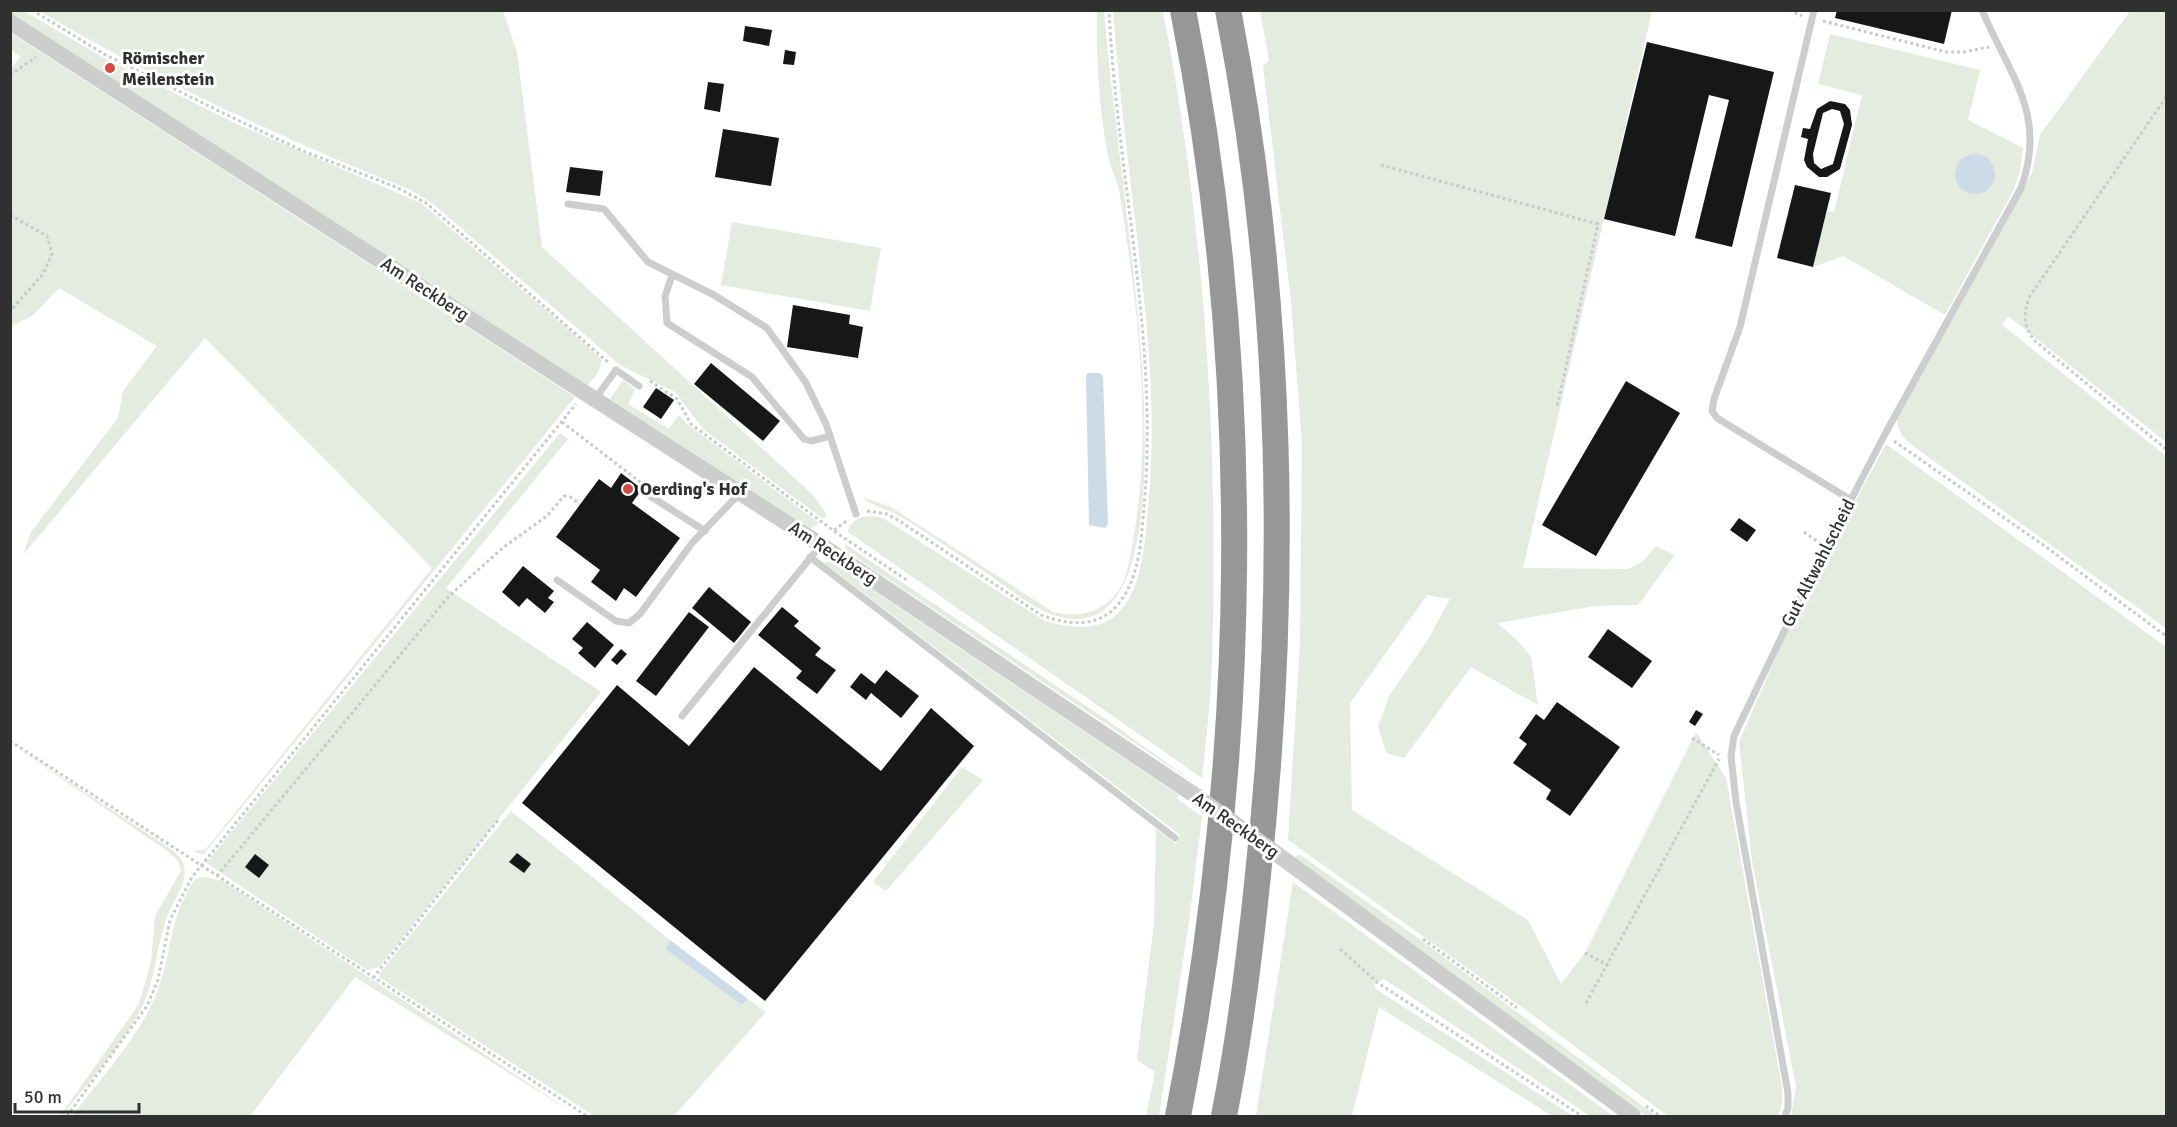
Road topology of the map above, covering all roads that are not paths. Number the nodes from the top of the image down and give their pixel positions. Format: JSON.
{"nodes":[{"id":1,"x":1183,"y":10,"type":"edge"},
{"id":2,"x":1228,"y":10,"type":"edge"},
{"id":3,"x":1982,"y":10,"type":"edge"},
{"id":4,"x":1813,"y":15,"type":"edge"},
{"id":5,"x":10,"y":22,"type":"edge"},
{"id":6,"x":568,"y":204,"type":"dead end"},
{"id":7,"x":672,"y":276,"type":"junction"},
{"id":8,"x":639,"y":386,"type":"dead end"},
{"id":9,"x":590,"y":396,"type":"junction"},
{"id":10,"x":830,"y":436,"type":"junction"},
{"id":11,"x":740,"y":493,"type":"junction"},
{"id":12,"x":647,"y":494,"type":"dead end"},
{"id":13,"x":1851,"y":500,"type":"junction"},
{"id":14,"x":856,"y":514,"type":"road end"},
{"id":15,"x":705,"y":531,"type":"junction"},
{"id":16,"x":816,"y":551,"type":"junction"},
{"id":17,"x":557,"y":580,"type":"dead end"},
{"id":18,"x":682,"y":716,"type":"dead end"},
{"id":19,"x":1175,"y":838,"type":"dead end"},
{"id":20,"x":1178,"y":1116,"type":"edge"},
{"id":21,"x":1224,"y":1116,"type":"edge"},
{"id":22,"x":1633,"y":1116,"type":"edge"},
{"id":23,"x":1785,"y":1116,"type":"edge"}],
"edges":[{"from":1,"to":20,"type":"highway"},
{"from":2,"to":21,"type":"highway"},
{"from":3,"to":13,"type":"lane","name":"Gut Altwahlscheid"},
{"from":4,"to":13,"type":"lane"},
{"from":5,"to":9,"type":"street","name":"Am Reckberg"},
{"from":6,"to":7,"type":"lane"},
{"from":7,"to":10,"type":"lane"},
{"from":7,"to":10,"type":"lane"},
{"from":8,"to":9,"type":"lane"},
{"from":9,"to":11,"type":"street","name":"Am Reckberg"},
{"from":10,"to":14,"type":"lane"},
{"from":11,"to":15,"type":"lane"},
{"from":11,"to":16,"type":"street","name":"Am Reckberg"},
{"from":12,"to":15,"type":"lane"},
{"from":13,"to":23,"type":"lane","name":"Gut Altwahlscheid"},
{"from":15,"to":17,"type":"lane"},
{"from":16,"to":18,"type":"lane"},
{"from":16,"to":19,"type":"lane"},
{"from":16,"to":22,"type":"street","name":"Am Reckberg","bridge":true}]}
